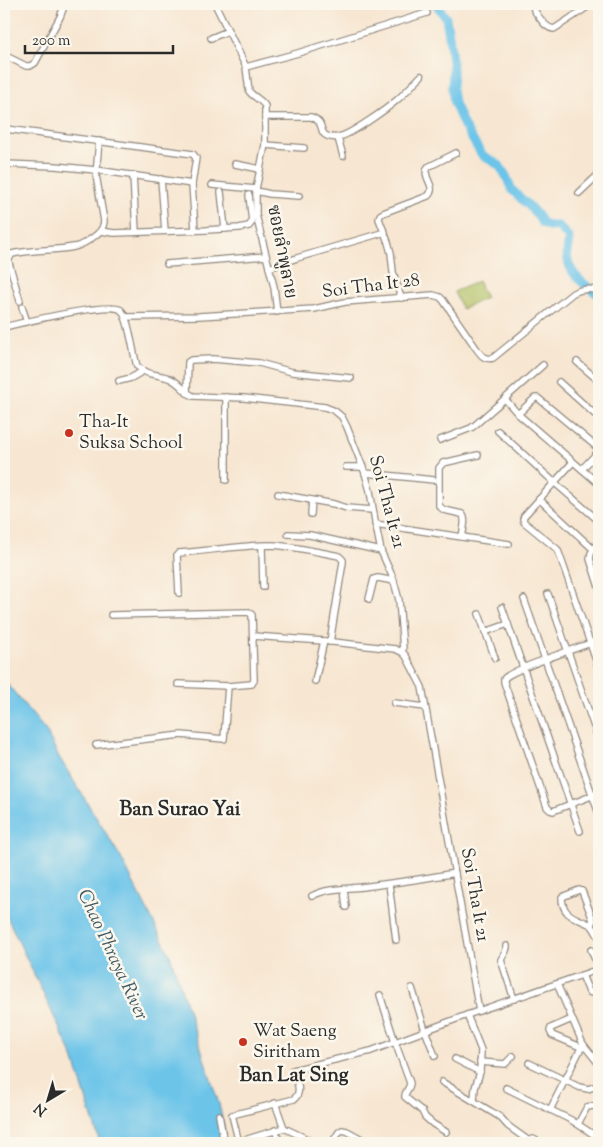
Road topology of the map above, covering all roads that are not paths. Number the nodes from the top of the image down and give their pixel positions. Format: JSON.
{"nodes":[{"id":1,"x":65,"y":4,"type":"edge"},
{"id":2,"x":214,"y":4,"type":"edge"},
{"id":3,"x":592,"y":4,"type":"edge"},
{"id":4,"x":534,"y":10,"type":"dead end"},
{"id":5,"x":426,"y":13,"type":"dead end"},
{"id":6,"x":228,"y":31,"type":"junction"},
{"id":7,"x":211,"y":38,"type":"dead end"},
{"id":8,"x":4,"y":55,"type":"edge"},
{"id":9,"x":246,"y":67,"type":"junction"},
{"id":10,"x":421,"y":76,"type":"dead end"},
{"id":11,"x":265,"y":116,"type":"junction"},
{"id":12,"x":5,"y":128,"type":"edge"},
{"id":13,"x":4,"y":138,"type":"edge"},
{"id":14,"x":338,"y":138,"type":"junction"},
{"id":15,"x":99,"y":141,"type":"junction"},
{"id":16,"x":265,"y":145,"type":"junction"},
{"id":17,"x":304,"y":148,"type":"dead end"},
{"id":18,"x":456,"y":153,"type":"dead end"},
{"id":19,"x":343,"y":156,"type":"dead end"},
{"id":20,"x":4,"y":164,"type":"edge"},
{"id":21,"x":235,"y":164,"type":"dead end"},
{"id":22,"x":260,"y":169,"type":"junction"},
{"id":23,"x":96,"y":170,"type":"junction"},
{"id":24,"x":599,"y":174,"type":"edge"},
{"id":25,"x":134,"y":175,"type":"junction"},
{"id":26,"x":161,"y":179,"type":"junction"},
{"id":27,"x":192,"y":184,"type":"junction"},
{"id":28,"x":212,"y":185,"type":"dead end"},
{"id":29,"x":256,"y":190,"type":"junction"},
{"id":30,"x":221,"y":192,"type":"dead end"},
{"id":31,"x":579,"y":193,"type":"dead end"},
{"id":32,"x":249,"y":195,"type":"dead end"},
{"id":33,"x":299,"y":196,"type":"dead end"},
{"id":34,"x":225,"y":229,"type":"junction"},
{"id":35,"x":196,"y":230,"type":"junction"},
{"id":36,"x":101,"y":231,"type":"junction"},
{"id":37,"x":165,"y":231,"type":"junction"},
{"id":38,"x":136,"y":232,"type":"junction"},
{"id":39,"x":385,"y":232,"type":"junction"},
{"id":40,"x":266,"y":256,"type":"junction"},
{"id":41,"x":167,"y":264,"type":"dead end"},
{"id":42,"x":269,"y":268,"type":"junction"},
{"id":43,"x":597,"y":290,"type":"edge"},
{"id":44,"x":401,"y":298,"type":"junction"},
{"id":45,"x":277,"y":312,"type":"junction"},
{"id":46,"x":125,"y":317,"type":"junction"},
{"id":47,"x":27,"y":322,"type":"junction"},
{"id":48,"x":4,"y":327,"type":"edge"},
{"id":49,"x":577,"y":362,"type":"dead end"},
{"id":50,"x":542,"y":365,"type":"dead end"},
{"id":51,"x":143,"y":371,"type":"junction"},
{"id":52,"x":351,"y":378,"type":"dead end"},
{"id":53,"x":118,"y":381,"type":"dead end"},
{"id":54,"x":599,"y":381,"type":"edge"},
{"id":55,"x":559,"y":382,"type":"dead end"},
{"id":56,"x":187,"y":393,"type":"junction"},
{"id":57,"x":226,"y":397,"type":"junction"},
{"id":58,"x":505,"y":399,"type":"junction"},
{"id":59,"x":518,"y":414,"type":"junction"},
{"id":60,"x":599,"y":418,"type":"edge"},
{"id":61,"x":498,"y":431,"type":"dead end"},
{"id":62,"x":440,"y":440,"type":"dead end"},
{"id":63,"x":599,"y":450,"type":"edge"},
{"id":64,"x":478,"y":455,"type":"dead end"},
{"id":65,"x":573,"y":462,"type":"junction"},
{"id":66,"x":346,"y":467,"type":"dead end"},
{"id":67,"x":582,"y":469,"type":"junction"},
{"id":68,"x":364,"y":470,"type":"junction"},
{"id":69,"x":226,"y":480,"type":"dead end"},
{"id":70,"x":434,"y":480,"type":"dead end"},
{"id":71,"x":555,"y":483,"type":"junction"},
{"id":72,"x":599,"y":484,"type":"edge"},
{"id":73,"x":278,"y":494,"type":"dead end"},
{"id":74,"x":539,"y":499,"type":"junction"},
{"id":75,"x":312,"y":500,"type":"junction"},
{"id":76,"x":373,"y":510,"type":"junction"},
{"id":77,"x":311,"y":514,"type":"dead end"},
{"id":78,"x":599,"y":521,"type":"edge"},
{"id":79,"x":375,"y":524,"type":"junction"},
{"id":80,"x":288,"y":534,"type":"dead end"},
{"id":81,"x":462,"y":537,"type":"junction"},
{"id":82,"x":599,"y":542,"type":"edge"},
{"id":83,"x":509,"y":544,"type":"dead end"},
{"id":84,"x":262,"y":546,"type":"junction"},
{"id":85,"x":593,"y":549,"type":"junction"},
{"id":86,"x":381,"y":550,"type":"junction"},
{"id":87,"x":394,"y":581,"type":"junction"},
{"id":88,"x":263,"y":587,"type":"dead end"},
{"id":89,"x":599,"y":587,"type":"edge"},
{"id":90,"x":179,"y":593,"type":"dead end"},
{"id":91,"x":548,"y":594,"type":"dead end"},
{"id":92,"x":369,"y":599,"type":"dead end"},
{"id":93,"x":524,"y":599,"type":"dead end"},
{"id":94,"x":502,"y":607,"type":"dead end"},
{"id":95,"x":479,"y":614,"type":"dead end"},
{"id":96,"x":111,"y":615,"type":"dead end"},
{"id":97,"x":508,"y":624,"type":"junction"},
{"id":98,"x":485,"y":632,"type":"junction"},
{"id":99,"x":253,"y":636,"type":"junction"},
{"id":100,"x":599,"y":640,"type":"edge"},
{"id":101,"x":327,"y":642,"type":"junction"},
{"id":102,"x":590,"y":643,"type":"junction"},
{"id":103,"x":402,"y":652,"type":"junction"},
{"id":104,"x":568,"y":652,"type":"junction"},
{"id":105,"x":495,"y":658,"type":"dead end"},
{"id":106,"x":545,"y":660,"type":"junction"},
{"id":107,"x":523,"y":668,"type":"junction"},
{"id":108,"x":599,"y":670,"type":"edge"},
{"id":109,"x":315,"y":680,"type":"dead end"},
{"id":110,"x":178,"y":684,"type":"dead end"},
{"id":111,"x":228,"y":686,"type":"junction"},
{"id":112,"x":394,"y":703,"type":"dead end"},
{"id":113,"x":425,"y":707,"type":"junction"},
{"id":114,"x":599,"y":741,"type":"edge"},
{"id":115,"x":96,"y":745,"type":"dead end"},
{"id":116,"x":596,"y":794,"type":"edge"},
{"id":117,"x":571,"y":804,"type":"junction"},
{"id":118,"x":599,"y":814,"type":"edge"},
{"id":119,"x":580,"y":831,"type":"dead end"},
{"id":120,"x":454,"y":873,"type":"junction"},
{"id":121,"x":388,"y":884,"type":"junction"},
{"id":122,"x":344,"y":889,"type":"junction"},
{"id":123,"x":312,"y":896,"type":"dead end"},
{"id":124,"x":346,"y":907,"type":"dead end"},
{"id":125,"x":591,"y":924,"type":"junction"},
{"id":126,"x":599,"y":937,"type":"edge"},
{"id":127,"x":396,"y":940,"type":"dead end"},
{"id":128,"x":507,"y":946,"type":"dead end"},
{"id":129,"x":591,"y":950,"type":"dead end"},
{"id":130,"x":599,"y":969,"type":"edge"},
{"id":131,"x":582,"y":975,"type":"junction"},
{"id":132,"x":558,"y":984,"type":"junction"},
{"id":133,"x":412,"y":988,"type":"dead end"},
{"id":134,"x":599,"y":990,"type":"edge"},
{"id":135,"x":380,"y":995,"type":"dead end"},
{"id":136,"x":514,"y":999,"type":"junction"},
{"id":137,"x":479,"y":1011,"type":"junction"},
{"id":138,"x":468,"y":1015,"type":"junction"},
{"id":139,"x":572,"y":1019,"type":"junction"},
{"id":140,"x":425,"y":1030,"type":"junction"},
{"id":141,"x":395,"y":1042,"type":"junction"},
{"id":142,"x":583,"y":1046,"type":"junction"},
{"id":143,"x":435,"y":1056,"type":"dead end"},
{"id":144,"x":513,"y":1056,"type":"dead end"},
{"id":145,"x":455,"y":1059,"type":"dead end"},
{"id":146,"x":480,"y":1062,"type":"junction"},
{"id":147,"x":529,"y":1063,"type":"dead end"},
{"id":148,"x":599,"y":1064,"type":"edge"},
{"id":149,"x":480,"y":1072,"type":"junction"},
{"id":150,"x":566,"y":1081,"type":"junction"},
{"id":151,"x":442,"y":1082,"type":"dead end"},
{"id":152,"x":599,"y":1085,"type":"edge"},
{"id":153,"x":506,"y":1088,"type":"dead end"},
{"id":154,"x":474,"y":1100,"type":"junction"},
{"id":155,"x":275,"y":1103,"type":"junction"},
{"id":156,"x":599,"y":1105,"type":"edge"},
{"id":157,"x":550,"y":1110,"type":"junction"},
{"id":158,"x":219,"y":1115,"type":"dead end"},
{"id":159,"x":578,"y":1124,"type":"junction"},
{"id":160,"x":284,"y":1128,"type":"junction"},
{"id":161,"x":275,"y":1130,"type":"junction"},
{"id":162,"x":446,"y":1132,"type":"dead end"},
{"id":163,"x":599,"y":1138,"type":"edge"},
{"id":164,"x":529,"y":1142,"type":"edge"},
{"id":165,"x":224,"y":1143,"type":"edge"},
{"id":166,"x":238,"y":1143,"type":"edge"},
{"id":167,"x":280,"y":1143,"type":"edge"},
{"id":168,"x":316,"y":1143,"type":"edge"},
{"id":169,"x":332,"y":1143,"type":"edge"},
{"id":170,"x":369,"y":1143,"type":"edge"},
{"id":171,"x":538,"y":1143,"type":"edge"}],
"edges":[{"from":1,"to":8,"type":"street"},
{"from":2,"to":6,"type":"street","name":"ซอยลำพูลาย"},
{"from":3,"to":4,"type":"street"},
{"from":5,"to":9,"type":"street"},
{"from":6,"to":7,"type":"street"},
{"from":6,"to":9,"type":"street","name":"ซอยลำพูลาย"},
{"from":9,"to":11,"type":"street","name":"ซอยลำพูลาย"},
{"from":10,"to":14,"type":"street"},
{"from":11,"to":14,"type":"street"},
{"from":11,"to":16,"type":"street","name":"ซอยลำพูลาย"},
{"from":12,"to":13,"type":"street"},
{"from":12,"to":15,"type":"street"},
{"from":14,"to":19,"type":"street"},
{"from":15,"to":23,"type":"street"},
{"from":15,"to":27,"type":"street"},
{"from":16,"to":17,"type":"street"},
{"from":16,"to":22,"type":"street","name":"ซอยลำพูลาย"},
{"from":18,"to":39,"type":"street"},
{"from":20,"to":23,"type":"street"},
{"from":21,"to":22,"type":"street"},
{"from":22,"to":29,"type":"street","name":"ซอยลำพูลาย"},
{"from":23,"to":25,"type":"street"},
{"from":23,"to":36,"type":"street"},
{"from":24,"to":31,"type":"street"},
{"from":25,"to":26,"type":"street"},
{"from":25,"to":38,"type":"street"},
{"from":26,"to":27,"type":"street"},
{"from":26,"to":37,"type":"street"},
{"from":27,"to":35,"type":"street"},
{"from":28,"to":29,"type":"street"},
{"from":29,"to":33,"type":"street"},
{"from":29,"to":40,"type":"street","name":"ซอยลำพูลาย"},
{"from":30,"to":34,"type":"street"},
{"from":32,"to":34,"type":"street"},
{"from":34,"to":35,"type":"street"},
{"from":35,"to":37,"type":"street"},
{"from":36,"to":38,"type":"street"},
{"from":36,"to":47,"type":"street"},
{"from":37,"to":38,"type":"street"},
{"from":39,"to":42,"type":"street"},
{"from":39,"to":44,"type":"street"},
{"from":40,"to":41,"type":"street"},
{"from":40,"to":42,"type":"street","name":"ซอยลำพูลาย"},
{"from":42,"to":45,"type":"street","name":"ซอยลำพูลาย"},
{"from":43,"to":44,"type":"street","name":"Soi Tha It 28"},
{"from":44,"to":45,"type":"street","name":"Soi Tha It 28"},
{"from":45,"to":46,"type":"street","name":"Soi Tha It 28"},
{"from":46,"to":47,"type":"street"},
{"from":46,"to":51,"type":"street"},
{"from":47,"to":48,"type":"street"},
{"from":49,"to":54,"type":"street"},
{"from":50,"to":58,"type":"street"},
{"from":51,"to":53,"type":"street"},
{"from":51,"to":56,"type":"street"},
{"from":52,"to":56,"type":"street"},
{"from":55,"to":60,"type":"street"},
{"from":56,"to":57,"type":"street","name":"Soi Tha It 21"},
{"from":57,"to":68,"type":"street","name":"Soi Tha It 21"},
{"from":57,"to":69,"type":"street"},
{"from":58,"to":59,"type":"street"},
{"from":58,"to":62,"type":"street"},
{"from":59,"to":63,"type":"street"},
{"from":59,"to":65,"type":"street"},
{"from":61,"to":71,"type":"street"},
{"from":63,"to":67,"type":"street"},
{"from":64,"to":81,"type":"street"},
{"from":65,"to":67,"type":"street"},
{"from":65,"to":71,"type":"street"},
{"from":66,"to":68,"type":"street"},
{"from":67,"to":72,"type":"street"},
{"from":68,"to":70,"type":"street"},
{"from":68,"to":76,"type":"street","name":"Soi Tha It 21"},
{"from":71,"to":74,"type":"street"},
{"from":71,"to":78,"type":"street"},
{"from":73,"to":75,"type":"street"},
{"from":74,"to":85,"type":"street"},
{"from":74,"to":102,"type":"street"},
{"from":75,"to":76,"type":"street"},
{"from":75,"to":77,"type":"street"},
{"from":76,"to":79,"type":"street","name":"Soi Tha It 21"},
{"from":79,"to":81,"type":"street"},
{"from":79,"to":86,"type":"street","name":"Soi Tha It 21"},
{"from":80,"to":86,"type":"street"},
{"from":81,"to":83,"type":"street"},
{"from":82,"to":85,"type":"street"},
{"from":84,"to":88,"type":"street"},
{"from":84,"to":90,"type":"street"},
{"from":84,"to":101,"type":"street"},
{"from":85,"to":89,"type":"street"},
{"from":86,"to":87,"type":"street","name":"Soi Tha It 21"},
{"from":87,"to":92,"type":"street"},
{"from":87,"to":103,"type":"street","name":"Soi Tha It 21"},
{"from":91,"to":104,"type":"street"},
{"from":93,"to":106,"type":"street"},
{"from":94,"to":97,"type":"street"},
{"from":95,"to":98,"type":"street"},
{"from":96,"to":99,"type":"street"},
{"from":97,"to":98,"type":"street"},
{"from":97,"to":107,"type":"street"},
{"from":98,"to":105,"type":"street"},
{"from":99,"to":101,"type":"street"},
{"from":99,"to":111,"type":"street"},
{"from":100,"to":102,"type":"street"},
{"from":101,"to":103,"type":"street"},
{"from":101,"to":109,"type":"street"},
{"from":102,"to":104,"type":"street"},
{"from":102,"to":108,"type":"street"},
{"from":103,"to":113,"type":"street","name":"Soi Tha It 21"},
{"from":104,"to":106,"type":"street"},
{"from":104,"to":114,"type":"street"},
{"from":106,"to":107,"type":"street"},
{"from":106,"to":116,"type":"street"},
{"from":107,"to":117,"type":"street"},
{"from":107,"to":117,"type":"street"},
{"from":110,"to":111,"type":"street"},
{"from":111,"to":115,"type":"street"},
{"from":112,"to":113,"type":"street"},
{"from":113,"to":120,"type":"street","name":"Soi Tha It 21"},
{"from":116,"to":117,"type":"street"},
{"from":116,"to":118,"type":"street"},
{"from":117,"to":119,"type":"street"},
{"from":120,"to":121,"type":"street"},
{"from":120,"to":137,"type":"street","name":"Soi Tha It 21"},
{"from":121,"to":122,"type":"street"},
{"from":121,"to":127,"type":"street"},
{"from":122,"to":123,"type":"street"},
{"from":122,"to":124,"type":"street"},
{"from":125,"to":125,"type":"street"},
{"from":125,"to":126,"type":"street"},
{"from":128,"to":136,"type":"street"},
{"from":129,"to":130,"type":"street"},
{"from":130,"to":131,"type":"street"},
{"from":131,"to":132,"type":"street"},
{"from":131,"to":134,"type":"street"},
{"from":132,"to":136,"type":"street"},
{"from":132,"to":139,"type":"street"},
{"from":133,"to":140,"type":"street"},
{"from":135,"to":141,"type":"street"},
{"from":136,"to":137,"type":"street"},
{"from":137,"to":138,"type":"street"},
{"from":138,"to":140,"type":"street"},
{"from":138,"to":146,"type":"street"},
{"from":139,"to":142,"type":"street"},
{"from":139,"to":142,"type":"street"},
{"from":140,"to":141,"type":"street"},
{"from":140,"to":143,"type":"street"},
{"from":141,"to":155,"type":"street"},
{"from":141,"to":162,"type":"street"},
{"from":142,"to":148,"type":"street"},
{"from":142,"to":150,"type":"street"},
{"from":144,"to":146,"type":"street"},
{"from":145,"to":149,"type":"street"},
{"from":146,"to":149,"type":"street"},
{"from":147,"to":150,"type":"street"},
{"from":149,"to":154,"type":"street"},
{"from":150,"to":152,"type":"street"},
{"from":150,"to":157,"type":"street"},
{"from":151,"to":154,"type":"street"},
{"from":153,"to":157,"type":"street"},
{"from":154,"to":164,"type":"street"},
{"from":155,"to":160,"type":"street"},
{"from":155,"to":166,"type":"street"},
{"from":156,"to":159,"type":"street"},
{"from":157,"to":159,"type":"street"},
{"from":158,"to":165,"type":"street"},
{"from":159,"to":163,"type":"street"},
{"from":160,"to":161,"type":"street"},
{"from":160,"to":168,"type":"street"},
{"from":161,"to":166,"type":"street"},
{"from":161,"to":167,"type":"street"},
{"from":164,"to":171,"type":"street"},
{"from":169,"to":170,"type":"street"}]}
